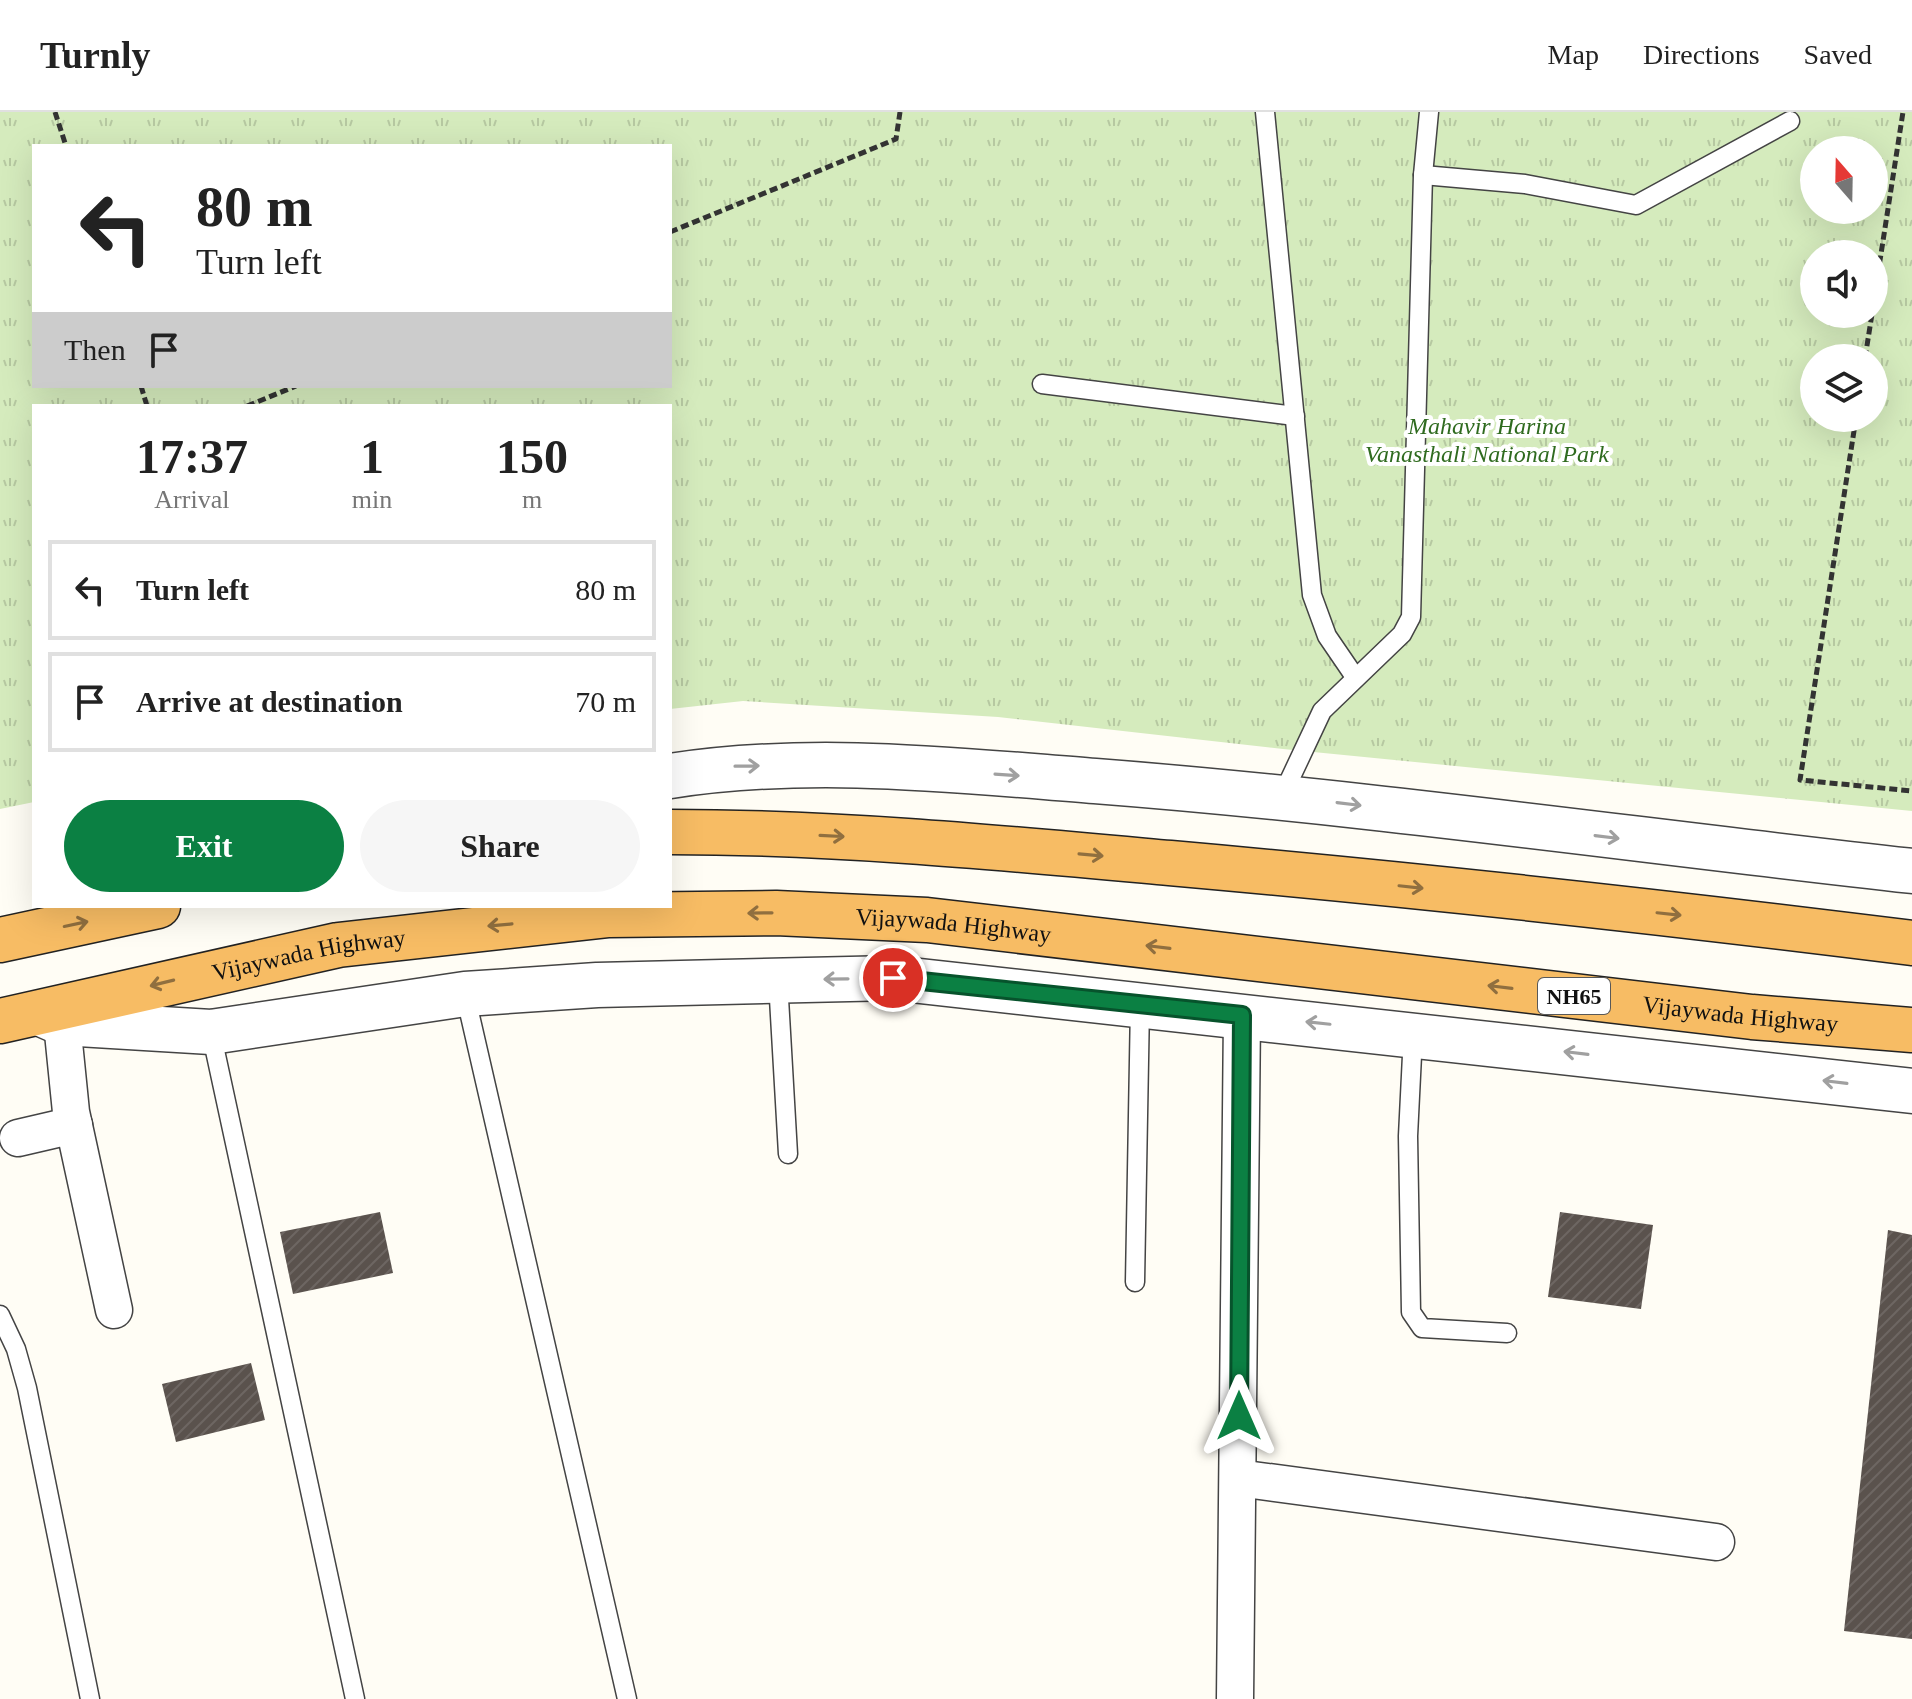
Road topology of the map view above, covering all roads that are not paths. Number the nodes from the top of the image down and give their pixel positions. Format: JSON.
{"nodes":[{"id":1,"x":1265,"y":112,"type":"edge"},
{"id":2,"x":1429,"y":112,"type":"edge"},
{"id":3,"x":1790,"y":121,"type":"dead end"},
{"id":4,"x":1423,"y":175,"type":"junction"},
{"id":5,"x":1042,"y":384,"type":"dead end"},
{"id":6,"x":1295,"y":416,"type":"junction"},
{"id":7,"x":1355,"y":677,"type":"junction"},
{"id":8,"x":672,"y":776,"type":"edge"},
{"id":9,"x":1282,"y":796,"type":"junction"},
{"id":10,"x":672,"y":832,"type":"edge"},
{"id":11,"x":1912,"y":871,"type":"edge"},
{"id":12,"x":149,"y":908,"type":"edge"},
{"id":13,"x":0,"y":940,"type":"edge"},
{"id":14,"x":1912,"y":943,"type":"edge"},
{"id":15,"x":778,"y":980,"type":"junction"},
{"id":16,"x":465,"y":994,"type":"junction"},
{"id":17,"x":1140,"y":1004,"type":"junction"},
{"id":18,"x":1242,"y":1015,"type":"junction"},
{"id":19,"x":34,"y":1019,"type":"edge"},
{"id":20,"x":1912,"y":1030,"type":"edge"},
{"id":21,"x":211,"y":1032,"type":"junction"},
{"id":22,"x":1413,"y":1034,"type":"junction"},
{"id":23,"x":1912,"y":1091,"type":"edge"},
{"id":24,"x":74,"y":1125,"type":"junction"},
{"id":25,"x":18,"y":1138,"type":"dead end"},
{"id":26,"x":788,"y":1154,"type":"dead end"},
{"id":27,"x":1135,"y":1282,"type":"dead end"},
{"id":28,"x":114,"y":1310,"type":"dead end"},
{"id":29,"x":0,"y":1315,"type":"edge"},
{"id":30,"x":1507,"y":1333,"type":"dead end"},
{"id":31,"x":1238,"y":1478,"type":"junction"},
{"id":32,"x":1716,"y":1542,"type":"dead end"},
{"id":33,"x":90,"y":1699,"type":"edge"},
{"id":34,"x":355,"y":1699,"type":"edge"},
{"id":35,"x":627,"y":1699,"type":"edge"},
{"id":36,"x":1235,"y":1699,"type":"edge"}],
"edges":[{"from":1,"to":6,"type":"lane"},
{"from":2,"to":4,"type":"lane"},
{"from":3,"to":4,"type":"lane"},
{"from":4,"to":7,"type":"lane"},
{"from":5,"to":6,"type":"lane"},
{"from":6,"to":7,"type":"lane"},
{"from":7,"to":9,"type":"lane"},
{"from":8,"to":9,"type":"street","one_way":true},
{"from":9,"to":11,"type":"street","one_way":true},
{"from":10,"to":14,"type":"highway","one_way":true},
{"from":13,"to":12,"type":"highway","one_way":true},
{"from":15,"to":16,"type":"street"},
{"from":17,"to":15,"type":"street","one_way":true},
{"from":15,"to":26,"type":"lane"},
{"from":16,"to":21,"type":"street"},
{"from":16,"to":35,"type":"lane"},
{"from":17,"to":18,"type":"street"},
{"from":17,"to":27,"type":"lane"},
{"from":22,"to":18,"type":"street","one_way":true},
{"from":18,"to":31,"type":"street"},
{"from":20,"to":19,"type":"highway","name":"Vijaywada Highway","number":"NH65","one_way":true},
{"from":19,"to":21,"type":"street"},
{"from":19,"to":24,"type":"street"},
{"from":21,"to":34,"type":"lane"},
{"from":23,"to":22,"type":"street","one_way":true},
{"from":22,"to":30,"type":"lane"},
{"from":24,"to":25,"type":"street"},
{"from":24,"to":28,"type":"street"},
{"from":29,"to":33,"type":"lane"},
{"from":31,"to":32,"type":"street"},
{"from":31,"to":36,"type":"street"}]}
